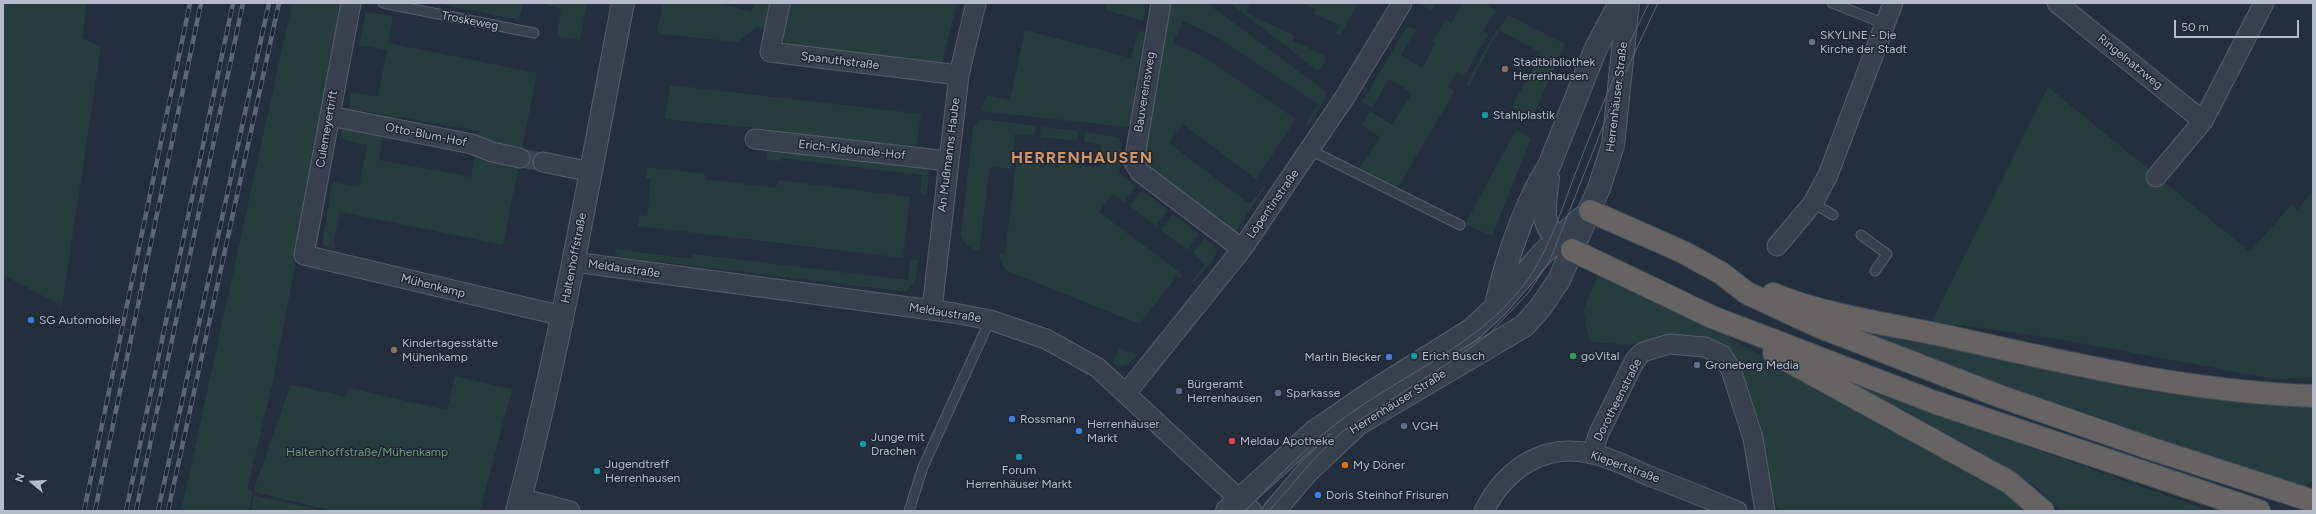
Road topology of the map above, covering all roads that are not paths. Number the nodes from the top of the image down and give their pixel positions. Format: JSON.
{"nodes":[{"id":1,"x":351,"y":3,"type":"edge"},
{"id":2,"x":383,"y":3,"type":"edge"},
{"id":3,"x":623,"y":3,"type":"edge"},
{"id":4,"x":780,"y":3,"type":"edge"},
{"id":5,"x":976,"y":3,"type":"edge"},
{"id":6,"x":1161,"y":3,"type":"edge"},
{"id":7,"x":1402,"y":3,"type":"edge"},
{"id":8,"x":1620,"y":3,"type":"edge"},
{"id":9,"x":1628,"y":3,"type":"edge"},
{"id":10,"x":1832,"y":3,"type":"edge"},
{"id":11,"x":1893,"y":3,"type":"edge"},
{"id":12,"x":2057,"y":3,"type":"edge"},
{"id":13,"x":2264,"y":3,"type":"edge"},
{"id":14,"x":1885,"y":24,"type":"junction"},
{"id":15,"x":534,"y":34,"type":"dead end"},
{"id":16,"x":959,"y":75,"type":"junction"},
{"id":17,"x":330,"y":116,"type":"junction"},
{"id":18,"x":2203,"y":121,"type":"junction"},
{"id":19,"x":755,"y":139,"type":"dead end"},
{"id":20,"x":1310,"y":150,"type":"junction"},
{"id":21,"x":520,"y":158,"type":"tunnel mouth"},
{"id":22,"x":948,"y":161,"type":"junction"},
{"id":23,"x":543,"y":162,"type":"tunnel mouth"},
{"id":24,"x":1549,"y":166,"type":"junction"},
{"id":25,"x":591,"y":172,"type":"junction"},
{"id":26,"x":2156,"y":177,"type":"dead end"},
{"id":27,"x":1813,"y":203,"type":"junction"},
{"id":28,"x":1590,"y":211,"type":"junction"},
{"id":29,"x":1833,"y":216,"type":"dead end"},
{"id":30,"x":1460,"y":224,"type":"dead end"},
{"id":31,"x":1861,"y":235,"type":"dead end"},
{"id":32,"x":1565,"y":245,"type":"junction"},
{"id":33,"x":1777,"y":246,"type":"dead end"},
{"id":34,"x":1242,"y":249,"type":"junction"},
{"id":35,"x":304,"y":255,"type":"joint"},
{"id":36,"x":574,"y":262,"type":"junction"},
{"id":37,"x":1875,"y":271,"type":"dead end"},
{"id":38,"x":1721,"y":273,"type":"junction"},
{"id":39,"x":1496,"y":307,"type":"junction"},
{"id":40,"x":932,"y":310,"type":"junction"},
{"id":41,"x":563,"y":316,"type":"junction"},
{"id":42,"x":1712,"y":317,"type":"junction"},
{"id":43,"x":990,"y":320,"type":"junction"},
{"id":44,"x":1127,"y":392,"type":"junction"},
{"id":45,"x":2313,"y":396,"type":"edge"},
{"id":46,"x":1592,"y":453,"type":"junction"},
{"id":47,"x":2313,"y":501,"type":"edge"},
{"id":48,"x":518,"y":505,"type":"edge"},
{"id":49,"x":1239,"y":507,"type":"edge"},
{"id":50,"x":2313,"y":508,"type":"edge"},
{"id":51,"x":570,"y":511,"type":"edge"},
{"id":52,"x":909,"y":511,"type":"edge"},
{"id":53,"x":1274,"y":511,"type":"edge"},
{"id":54,"x":1484,"y":511,"type":"edge"},
{"id":55,"x":1737,"y":511,"type":"edge"},
{"id":56,"x":1765,"y":511,"type":"edge"},
{"id":57,"x":2043,"y":511,"type":"edge"},
{"id":58,"x":2259,"y":511,"type":"edge"},
{"id":59,"x":2308,"y":511,"type":"edge"}],
"edges":[{"from":1,"to":17,"type":"street","name":"Culemeyertrift"},
{"from":2,"to":15,"type":"lane","name":"Troskeweg"},
{"from":3,"to":25,"type":"street","name":"Haltenhoffstraße"},
{"from":4,"to":16,"type":"street","name":"Spanuthstraße"},
{"from":5,"to":16,"type":"street","name":"An Mußmanns Haube"},
{"from":6,"to":34,"type":"street","name":"Bauvereinsweg"},
{"from":7,"to":20,"type":"street","name":"Löpentinstraße"},
{"from":8,"to":24,"type":"street","name":"Herrenhäuser Straße"},
{"from":9,"to":28,"type":"street","name":"Herrenhäuser Straße"},
{"from":10,"to":14,"type":"lane"},
{"from":11,"to":14,"type":"street"},
{"from":12,"to":18,"type":"street","name":"Ringelnatzweg"},
{"from":13,"to":18,"type":"street"},
{"from":14,"to":27,"type":"street"},
{"from":16,"to":22,"type":"street","name":"An Mußmanns Haube"},
{"from":17,"to":21,"type":"street","name":"Otto-Blum-Hof"},
{"from":17,"to":35,"type":"street","name":"Culemeyertrift"},
{"from":18,"to":26,"type":"street"},
{"from":19,"to":22,"type":"street","name":"Erich-Klabunde-Hof"},
{"from":20,"to":30,"type":"lane"},
{"from":20,"to":34,"type":"street","name":"Löpentinstraße"},
{"from":22,"to":40,"type":"street","name":"An Mußmanns Haube"},
{"from":23,"to":25,"type":"street"},
{"from":24,"to":32,"type":"street","name":"Herrenhäuser Straße"},
{"from":24,"to":39,"type":"street","name":"Herrenhäuser Straße"},
{"from":25,"to":36,"type":"street","name":"Haltenhoffstraße"},
{"from":27,"to":29,"type":"lane"},
{"from":27,"to":33,"type":"street"},
{"from":28,"to":32,"type":"street","name":"Herrenhäuser Straße"},
{"from":28,"to":38,"type":"highway"},
{"from":31,"to":37,"type":"lane"},
{"from":32,"to":39,"type":"street","name":"Herrenhäuser Straße"},
{"from":32,"to":42,"type":"highway"},
{"from":32,"to":53,"type":"street","name":"Herrenhäuser Straße"},
{"from":34,"to":44,"type":"street","name":"Löpentinstraße"},
{"from":35,"to":41,"type":"street","name":"Mühenkamp"},
{"from":36,"to":40,"type":"street","name":"Meldaustraße"},
{"from":36,"to":41,"type":"street","name":"Haltenhoffstraße"},
{"from":38,"to":45,"type":"highway"},
{"from":38,"to":47,"type":"highway"},
{"from":39,"to":49,"type":"street","name":"Herrenhäuser Straße"},
{"from":40,"to":43,"type":"street","name":"Meldaustraße"},
{"from":41,"to":48,"type":"street","name":"Haltenhoffstraße"},
{"from":42,"to":57,"type":"highway"},
{"from":42,"to":58,"type":"highway"},
{"from":43,"to":44,"type":"street","name":"Meldaustraße"},
{"from":43,"to":52,"type":"lane"},
{"from":44,"to":49,"type":"street","name":"Meldaustraße"},
{"from":46,"to":54,"type":"street","name":"Kiepertstraße"},
{"from":46,"to":55,"type":"street","name":"Kiepertstraße"},
{"from":46,"to":56,"type":"street","name":"Dorotheenstraße"},
{"from":48,"to":51,"type":"street"},
{"from":50,"to":59,"type":"highway"}]}
